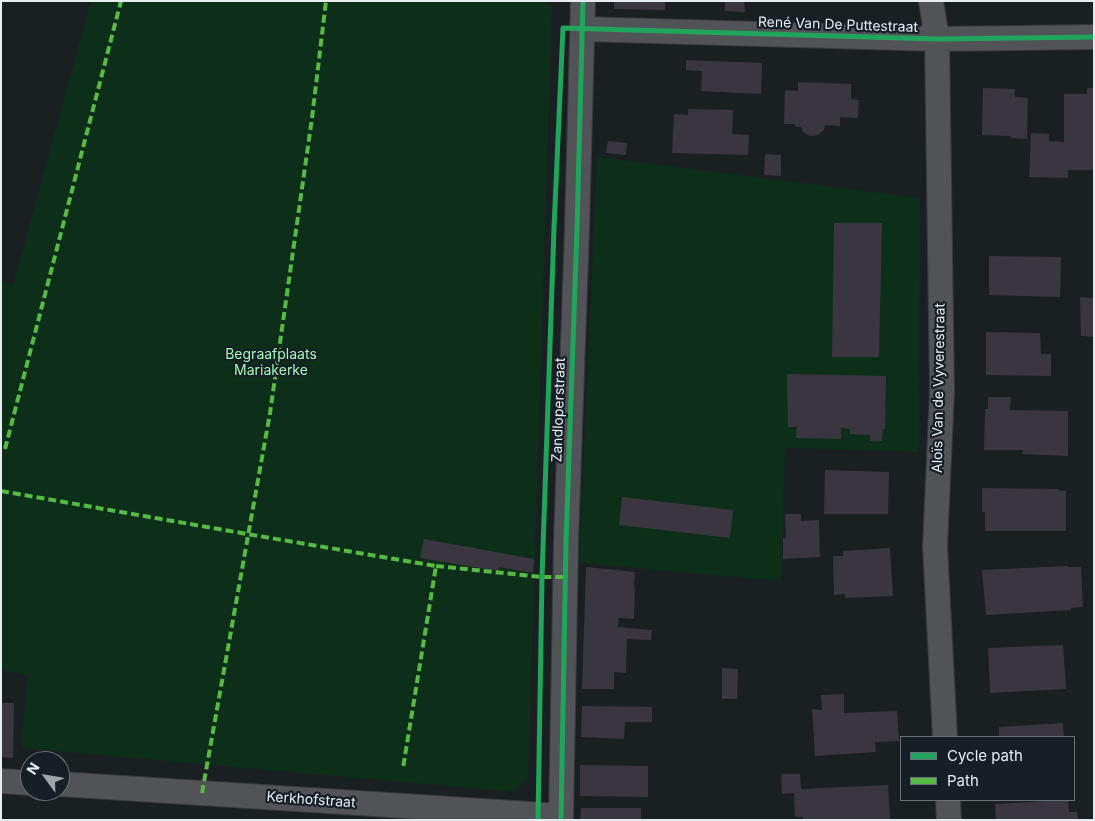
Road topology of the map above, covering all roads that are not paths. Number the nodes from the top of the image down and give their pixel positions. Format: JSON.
{"nodes":[{"id":1,"x":583,"y":1,"type":"edge"},
{"id":2,"x":930,"y":1,"type":"edge"},
{"id":3,"x":582,"y":28,"type":"junction"},
{"id":4,"x":1094,"y":37,"type":"edge"},
{"id":5,"x":937,"y":39,"type":"junction"},
{"id":6,"x":945,"y":736,"type":"edge"},
{"id":7,"x":1,"y":781,"type":"edge"},
{"id":8,"x":20,"y":782,"type":"edge"},
{"id":9,"x":70,"y":785,"type":"edge"},
{"id":10,"x":948,"y":801,"type":"edge"},
{"id":11,"x":561,"y":818,"type":"edge"},
{"id":12,"x":949,"y":820,"type":"edge"}],
"edges":[{"from":1,"to":3,"type":"street","name":"Zandloperstraat"},
{"from":2,"to":5,"type":"street","name":"Aloïs Van de Vyverestraat"},
{"from":3,"to":5,"type":"street","name":"René Van De Puttestraat"},
{"from":3,"to":11,"type":"street","name":"Zandloperstraat"},
{"from":4,"to":5,"type":"street","name":"René Van De Puttestraat"},
{"from":5,"to":6,"type":"street","name":"Aloïs Van de Vyverestraat"},
{"from":7,"to":8,"type":"street"},
{"from":9,"to":11,"type":"street","name":"Kerkhofstraat"},
{"from":10,"to":12,"type":"street"}]}
